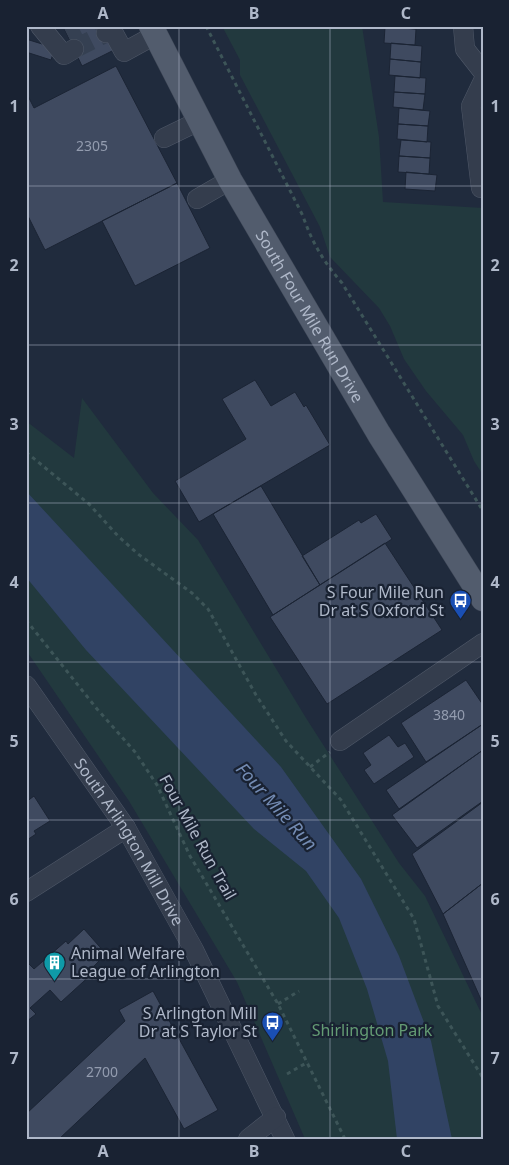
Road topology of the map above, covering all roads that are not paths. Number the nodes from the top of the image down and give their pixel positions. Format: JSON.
{"nodes":[{"id":1,"x":462,"y":26,"type":"edge"},
{"id":2,"x":48,"y":30,"type":"edge"},
{"id":3,"x":110,"y":30,"type":"edge"},
{"id":4,"x":153,"y":31,"type":"edge"},
{"id":5,"x":74,"y":49,"type":"dead end"},
{"id":6,"x":483,"y":72,"type":"edge"},
{"id":7,"x":483,"y":81,"type":"edge"},
{"id":8,"x":199,"y":121,"type":"junction"},
{"id":9,"x":164,"y":138,"type":"dead end"},
{"id":10,"x":230,"y":180,"type":"junction"},
{"id":11,"x":481,"y":188,"type":"dead end"},
{"id":12,"x":197,"y":199,"type":"dead end"},
{"id":13,"x":483,"y":599,"type":"edge"},
{"id":14,"x":483,"y":643,"type":"edge"},
{"id":15,"x":26,"y":685,"type":"edge"},
{"id":16,"x":340,"y":741,"type":"road end"},
{"id":17,"x":126,"y":828,"type":"junction"},
{"id":18,"x":26,"y":892,"type":"edge"},
{"id":19,"x":276,"y":1117,"type":"junction"},
{"id":20,"x":248,"y":1139,"type":"edge"},
{"id":21,"x":286,"y":1139,"type":"edge"}],
"edges":[{"from":1,"to":6,"type":"street"},
{"from":2,"to":5,"type":"street"},
{"from":3,"to":4,"type":"street"},
{"from":4,"to":8,"type":"main road","name":"South Four Mile Run Drive"},
{"from":7,"to":11,"type":"street"},
{"from":8,"to":9,"type":"street"},
{"from":8,"to":10,"type":"main road","name":"South Four Mile Run Drive"},
{"from":10,"to":12,"type":"street"},
{"from":10,"to":13,"type":"main road","name":"South Four Mile Run Drive"},
{"from":14,"to":16,"type":"street"},
{"from":15,"to":17,"type":"street","name":"South Arlington Mill Drive"},
{"from":17,"to":18,"type":"street"},
{"from":17,"to":19,"type":"street","name":"South Arlington Mill Drive"},
{"from":19,"to":20,"type":"street"},
{"from":19,"to":21,"type":"street","name":"South Arlington Mill Drive"}]}
